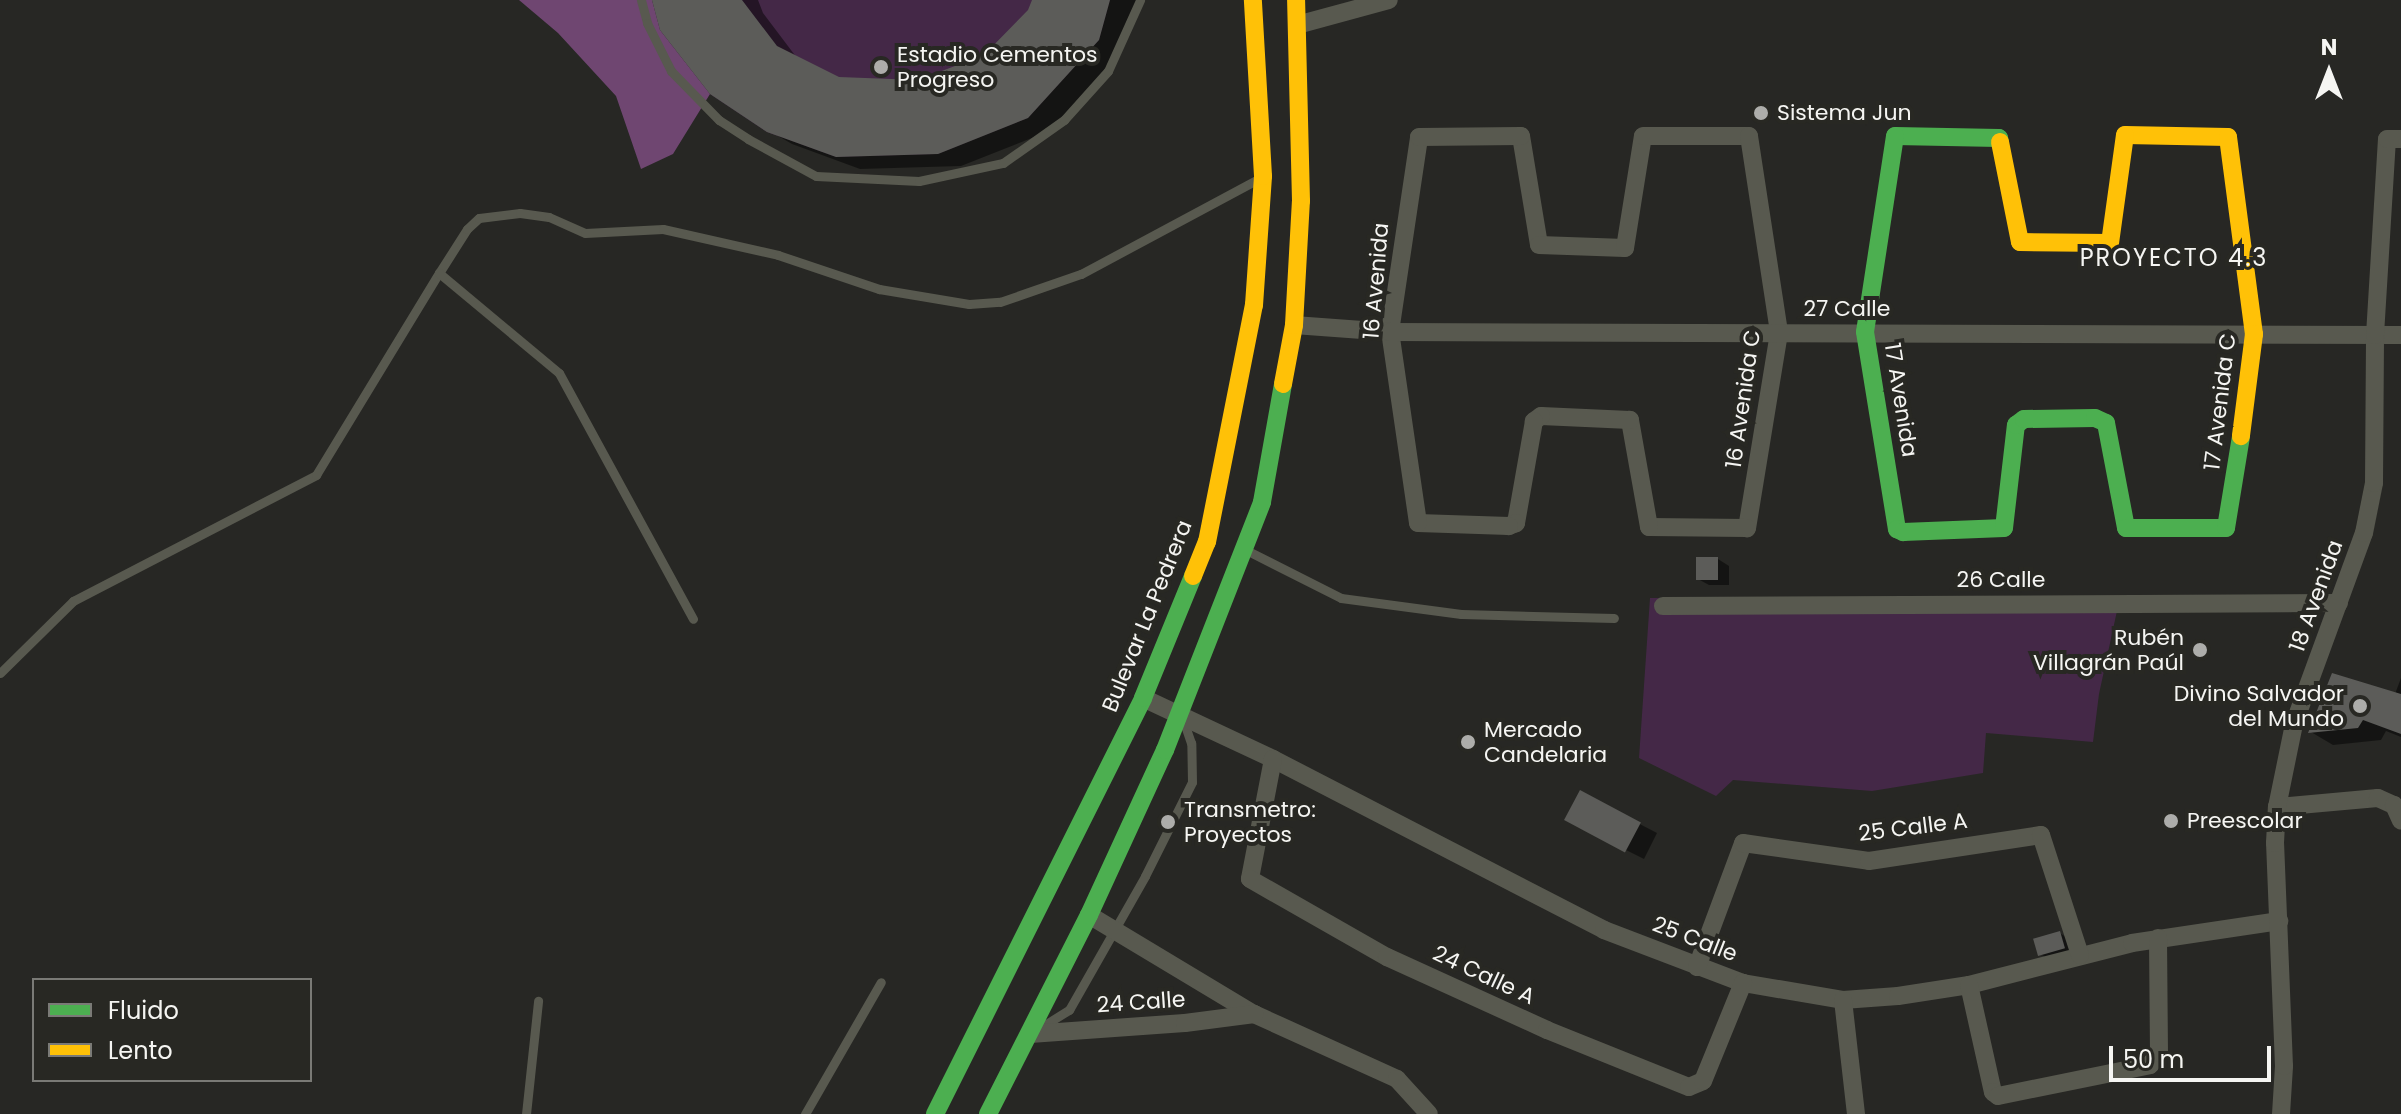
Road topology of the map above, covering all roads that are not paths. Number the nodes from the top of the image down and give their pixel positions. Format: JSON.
{"nodes":[{"id":1,"x":641,"y":0,"type":"edge"},
{"id":2,"x":1140,"y":0,"type":"edge"},
{"id":3,"x":1253,"y":0,"type":"edge"},
{"id":4,"x":1296,"y":0,"type":"edge"},
{"id":5,"x":1389,"y":0,"type":"edge"},
{"id":6,"x":1297,"y":25,"type":"junction"},
{"id":7,"x":2394,"y":139,"type":"edge"},
{"id":8,"x":1263,"y":176,"type":"junction"},
{"id":9,"x":2020,"y":242,"type":"joint"},
{"id":10,"x":1539,"y":245,"type":"joint"},
{"id":11,"x":439,"y":273,"type":"junction"},
{"id":12,"x":1294,"y":325,"type":"junction"},
{"id":13,"x":1390,"y":332,"type":"junction"},
{"id":14,"x":1865,"y":332,"type":"junction"},
{"id":15,"x":1779,"y":333,"type":"junction"},
{"id":16,"x":2254,"y":334,"type":"junction"},
{"id":17,"x":2375,"y":335,"type":"junction"},
{"id":18,"x":2401,"y":335,"type":"edge"},
{"id":19,"x":1649,"y":527,"type":"joint"},
{"id":20,"x":2126,"y":528,"type":"joint"},
{"id":21,"x":1246,"y":550,"type":"junction"},
{"id":22,"x":2339,"y":603,"type":"junction"},
{"id":23,"x":1663,"y":606,"type":"dead end"},
{"id":24,"x":1614,"y":618,"type":"dead end"},
{"id":25,"x":693,"y":619,"type":"dead end"},
{"id":26,"x":0,"y":673,"type":"edge"},
{"id":27,"x":1143,"y":698,"type":"junction"},
{"id":28,"x":1181,"y":715,"type":"junction"},
{"id":29,"x":1273,"y":759,"type":"junction"},
{"id":30,"x":2277,"y":807,"type":"junction"},
{"id":31,"x":2401,"y":821,"type":"edge"},
{"id":32,"x":1089,"y":915,"type":"junction"},
{"id":33,"x":2279,"y":921,"type":"junction"},
{"id":34,"x":1115,"y":930,"type":"junction"},
{"id":35,"x":2158,"y":938,"type":"junction"},
{"id":36,"x":2080,"y":955,"type":"junction"},
{"id":37,"x":1697,"y":967,"type":"junction"},
{"id":38,"x":881,"y":982,"type":"dead end"},
{"id":39,"x":1743,"y":983,"type":"junction"},
{"id":40,"x":1969,"y":985,"type":"junction"},
{"id":41,"x":1843,"y":1000,"type":"junction"},
{"id":42,"x":538,"y":1001,"type":"dead end"},
{"id":43,"x":1254,"y":1014,"type":"junction"},
{"id":44,"x":1030,"y":1034,"type":"junction"},
{"id":45,"x":526,"y":1114,"type":"edge"},
{"id":46,"x":805,"y":1114,"type":"edge"},
{"id":47,"x":935,"y":1114,"type":"edge"},
{"id":48,"x":988,"y":1114,"type":"edge"},
{"id":49,"x":1429,"y":1114,"type":"edge"},
{"id":50,"x":1856,"y":1114,"type":"edge"},
{"id":51,"x":2281,"y":1114,"type":"edge"}],
"edges":[{"from":1,"to":2,"type":"lane"},
{"from":3,"to":8,"type":"main road","name":"Bulevar La Pedrera"},
{"from":4,"to":6,"type":"main road"},
{"from":5,"to":6,"type":"street"},
{"from":6,"to":12,"type":"main road"},
{"from":7,"to":17,"type":"street","name":"18 Avenida"},
{"from":8,"to":11,"type":"lane"},
{"from":8,"to":27,"type":"main road","name":"Bulevar La Pedrera"},
{"from":9,"to":14,"type":"main road","name":"17 Avenida"},
{"from":9,"to":16,"type":"main road","name":"17 Avenida C"},
{"from":10,"to":13,"type":"street","name":"16 Avenida"},
{"from":10,"to":15,"type":"street","name":"16 Avenida C"},
{"from":11,"to":25,"type":"lane"},
{"from":11,"to":26,"type":"lane"},
{"from":12,"to":13,"type":"street","name":"27 Calle"},
{"from":12,"to":21,"type":"main road"},
{"from":13,"to":15,"type":"street","name":"27 Calle"},
{"from":13,"to":19,"type":"street","name":"16 Avenida"},
{"from":14,"to":15,"type":"street","name":"27 Calle"},
{"from":14,"to":16,"type":"street","name":"27 Calle"},
{"from":14,"to":20,"type":"main road","name":"17 Avenida"},
{"from":15,"to":19,"type":"street","name":"16 Avenida C"},
{"from":16,"to":17,"type":"street","name":"27 Calle"},
{"from":16,"to":20,"type":"main road","name":"17 Avenida C"},
{"from":17,"to":18,"type":"street","name":"27 Calle"},
{"from":17,"to":22,"type":"street","name":"18 Avenida"},
{"from":21,"to":24,"type":"lane"},
{"from":21,"to":28,"type":"main road"},
{"from":22,"to":23,"type":"street","name":"26 Calle"},
{"from":22,"to":30,"type":"street","name":"18 Avenida"},
{"from":27,"to":28,"type":"street","name":"25 Calle"},
{"from":27,"to":47,"type":"main road","name":"Bulevar La Pedrera"},
{"from":28,"to":29,"type":"street","name":"25 Calle"},
{"from":28,"to":32,"type":"main road"},
{"from":28,"to":34,"type":"lane"},
{"from":29,"to":37,"type":"street","name":"25 Calle"},
{"from":29,"to":39,"type":"street","name":"24 Calle A"},
{"from":30,"to":31,"type":"street"},
{"from":30,"to":33,"type":"street","name":"18 Avenida"},
{"from":32,"to":34,"type":"street","name":"24 Calle"},
{"from":32,"to":44,"type":"main road"},
{"from":33,"to":35,"type":"street","name":"25 Calle"},
{"from":33,"to":51,"type":"street","name":"18 Avenida"},
{"from":34,"to":43,"type":"street","name":"24 Calle"},
{"from":34,"to":44,"type":"lane"},
{"from":35,"to":36,"type":"street","name":"25 Calle"},
{"from":35,"to":40,"type":"street"},
{"from":36,"to":37,"type":"street","name":"25 Calle A"},
{"from":36,"to":40,"type":"street","name":"25 Calle"},
{"from":37,"to":39,"type":"street","name":"25 Calle"},
{"from":38,"to":46,"type":"lane"},
{"from":39,"to":41,"type":"street","name":"25 Calle"},
{"from":40,"to":41,"type":"street","name":"25 Calle"},
{"from":41,"to":50,"type":"street"},
{"from":42,"to":45,"type":"lane"},
{"from":43,"to":44,"type":"street","name":"24 Calle"},
{"from":43,"to":49,"type":"street","name":"24 Calle"},
{"from":44,"to":48,"type":"main road"}]}
